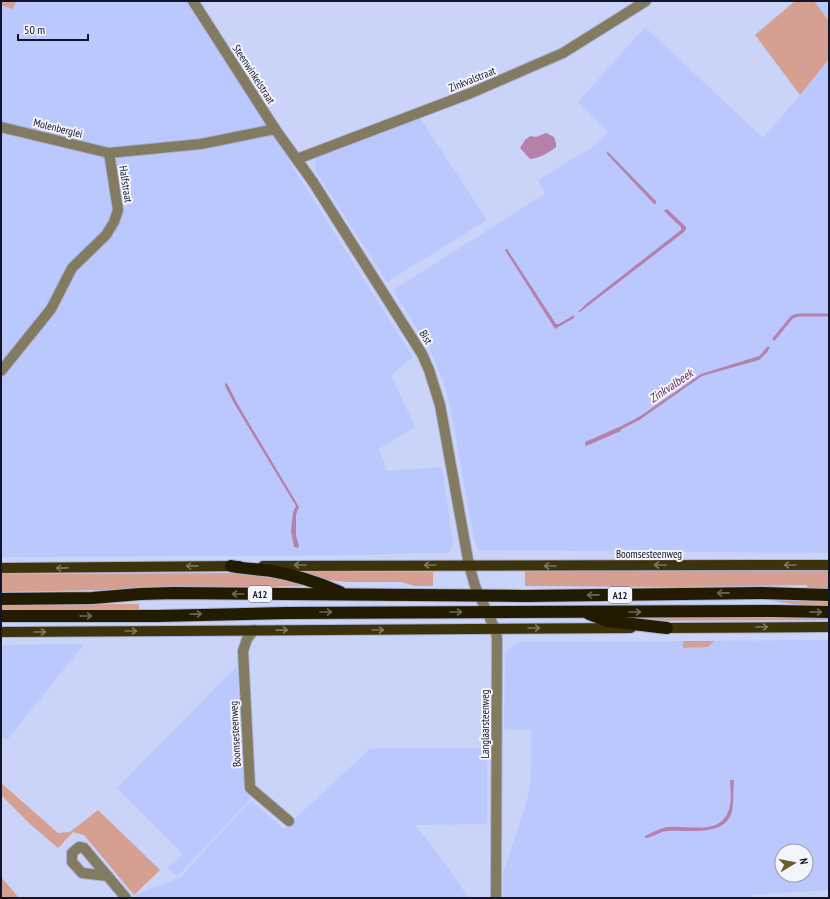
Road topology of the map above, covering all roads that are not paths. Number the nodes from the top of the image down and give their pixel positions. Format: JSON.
{"nodes":[{"id":1,"x":193,"y":1,"type":"edge"},
{"id":2,"x":646,"y":1,"type":"edge"},
{"id":3,"x":1,"y":127,"type":"edge"},
{"id":4,"x":275,"y":129,"type":"junction"},
{"id":5,"x":109,"y":153,"type":"junction"},
{"id":6,"x":297,"y":159,"type":"junction"},
{"id":7,"x":1,"y":371,"type":"edge"},
{"id":8,"x":468,"y":555,"type":"joint"},
{"id":9,"x":469,"y":565,"type":"junction"},
{"id":10,"x":829,"y":565,"type":"edge"},
{"id":11,"x":232,"y":566,"type":"junction"},
{"id":12,"x":1,"y":568,"type":"edge"},
{"id":13,"x":347,"y":594,"type":"junction"},
{"id":14,"x":479,"y":595,"type":"junction"},
{"id":15,"x":829,"y":595,"type":"edge"},
{"id":16,"x":1,"y":599,"type":"edge"},
{"id":17,"x":487,"y":612,"type":"junction"},
{"id":18,"x":582,"y":612,"type":"junction"},
{"id":19,"x":829,"y":612,"type":"edge"},
{"id":20,"x":1,"y":616,"type":"edge"},
{"id":21,"x":829,"y":627,"type":"edge"},
{"id":22,"x":666,"y":628,"type":"junction"},
{"id":23,"x":495,"y":629,"type":"junction"},
{"id":24,"x":254,"y":630,"type":"junction"},
{"id":25,"x":1,"y":632,"type":"edge"},
{"id":26,"x":289,"y":821,"type":"dead end"},
{"id":27,"x":108,"y":876,"type":"dead end"},
{"id":28,"x":126,"y":898,"type":"edge"},
{"id":29,"x":496,"y":898,"type":"edge"}],
"edges":[{"from":1,"to":4,"type":"street","name":"Steenwinkelstraat"},
{"from":2,"to":6,"type":"street","name":"Zinkvalstraat"},
{"from":3,"to":5,"type":"street","name":"Molenberglei"},
{"from":4,"to":5,"type":"street","name":"Halfstraat"},
{"from":4,"to":6,"type":"street","name":"Steenwinkelstraat"},
{"from":5,"to":7,"type":"street","name":"Halfstraat"},
{"from":6,"to":8,"type":"street","name":"Bist"},
{"from":8,"to":9,"type":"street","name":"Langlaarsteenweg"},
{"from":10,"to":9,"type":"main road","name":"Boomsesteenweg","one_way":true},
{"from":9,"to":11,"type":"main road","name":"Boomsesteenweg","one_way":true},
{"from":9,"to":14,"type":"street","name":"Langlaarsteenweg"},
{"from":11,"to":12,"type":"main road","name":"Boomsesteenweg","one_way":true},
{"from":11,"to":13,"type":"highway"},
{"from":13,"to":14,"type":"highway","number":"A12"},
{"from":13,"to":16,"type":"highway","number":"A12","one_way":true},
{"from":15,"to":14,"type":"highway","number":"A12","one_way":true},
{"from":14,"to":17,"type":"street","name":"Langlaarsteenweg"},
{"from":17,"to":18,"type":"highway","number":"A12"},
{"from":20,"to":17,"type":"highway","number":"A12","one_way":true},
{"from":17,"to":23,"type":"street","name":"Langlaarsteenweg"},
{"from":18,"to":19,"type":"highway","number":"A12","one_way":true},
{"from":18,"to":22,"type":"highway"},
{"from":22,"to":21,"type":"main road","one_way":true},
{"from":23,"to":22,"type":"main road","one_way":true},
{"from":24,"to":23,"type":"main road","one_way":true},
{"from":23,"to":29,"type":"street","name":"Langlaarsteenweg"},
{"from":25,"to":24,"type":"main road","one_way":true},
{"from":24,"to":26,"type":"street","name":"Boomsesteenweg"},
{"from":27,"to":28,"type":"street"}]}
